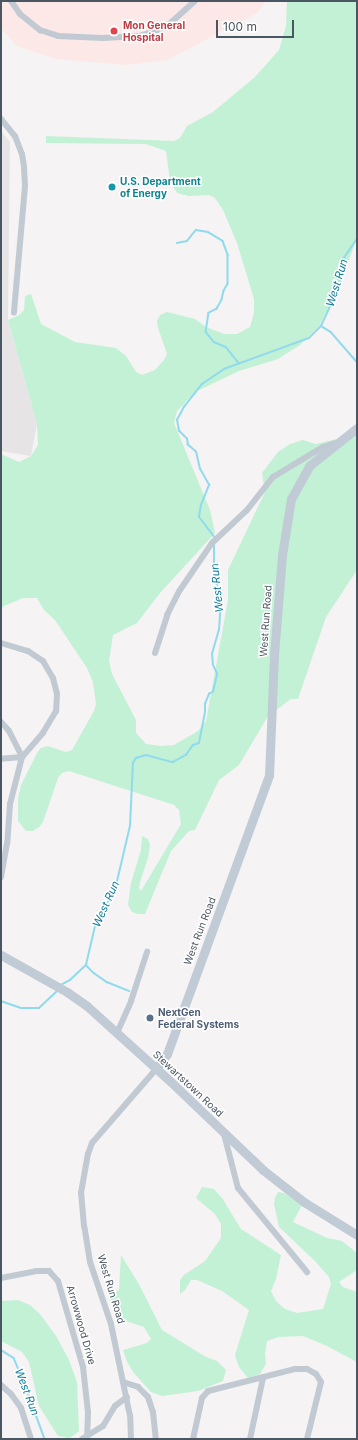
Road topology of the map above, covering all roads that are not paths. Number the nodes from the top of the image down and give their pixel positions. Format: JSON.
{"nodes":[{"id":1,"x":11,"y":1,"type":"edge"},
{"id":2,"x":195,"y":1,"type":"edge"},
{"id":3,"x":1,"y":119,"type":"edge"},
{"id":4,"x":14,"y":313,"type":"dead end"},
{"id":5,"x":357,"y":428,"type":"edge"},
{"id":6,"x":340,"y":441,"type":"junction"},
{"id":7,"x":1,"y":642,"type":"edge"},
{"id":8,"x":155,"y":653,"type":"dead end"},
{"id":9,"x":1,"y":722,"type":"edge"},
{"id":10,"x":22,"y":757,"type":"junction"},
{"id":11,"x":1,"y":759,"type":"edge"},
{"id":12,"x":1,"y":877,"type":"edge"},
{"id":13,"x":148,"y":952,"type":"dead end"},
{"id":14,"x":1,"y":955,"type":"edge"},
{"id":15,"x":117,"y":1033,"type":"junction"},
{"id":16,"x":156,"y":1069,"type":"junction"},
{"id":17,"x":224,"y":1133,"type":"junction"},
{"id":18,"x":357,"y":1235,"type":"edge"},
{"id":19,"x":307,"y":1272,"type":"dead end"},
{"id":20,"x":1,"y":1278,"type":"edge"},
{"id":21,"x":263,"y":1378,"type":"junction"},
{"id":22,"x":123,"y":1382,"type":"junction"},
{"id":23,"x":1,"y":1385,"type":"edge"},
{"id":24,"x":127,"y":1397,"type":"junction"},
{"id":25,"x":85,"y":1438,"type":"edge"},
{"id":26,"x":31,"y":1439,"type":"edge"},
{"id":27,"x":131,"y":1439,"type":"edge"},
{"id":28,"x":156,"y":1439,"type":"edge"},
{"id":29,"x":193,"y":1439,"type":"edge"},
{"id":30,"x":250,"y":1439,"type":"edge"},
{"id":31,"x":307,"y":1439,"type":"edge"}],
"edges":[{"from":1,"to":2,"type":"street"},
{"from":3,"to":4,"type":"street"},
{"from":5,"to":6,"type":"street","name":"West Run Road"},
{"from":6,"to":8,"type":"street"},
{"from":6,"to":16,"type":"street","name":"West Run Road"},
{"from":7,"to":10,"type":"street"},
{"from":9,"to":10,"type":"street"},
{"from":10,"to":11,"type":"street"},
{"from":10,"to":12,"type":"street"},
{"from":13,"to":15,"type":"street"},
{"from":14,"to":15,"type":"street","name":"Stewartstown Road"},
{"from":15,"to":16,"type":"street","name":"Stewartstown Road"},
{"from":16,"to":17,"type":"street","name":"Stewartstown Road"},
{"from":16,"to":22,"type":"street","name":"West Run Road"},
{"from":17,"to":18,"type":"street","name":"Stewartstown Road"},
{"from":17,"to":19,"type":"street"},
{"from":20,"to":25,"type":"street","name":"Arrowwood Drive"},
{"from":21,"to":29,"type":"street"},
{"from":21,"to":30,"type":"street"},
{"from":21,"to":31,"type":"street"},
{"from":22,"to":24,"type":"street","name":"West Run Road"},
{"from":22,"to":28,"type":"street"},
{"from":23,"to":26,"type":"street"},
{"from":24,"to":25,"type":"street"},
{"from":24,"to":27,"type":"street","name":"West Run Road"}]}
